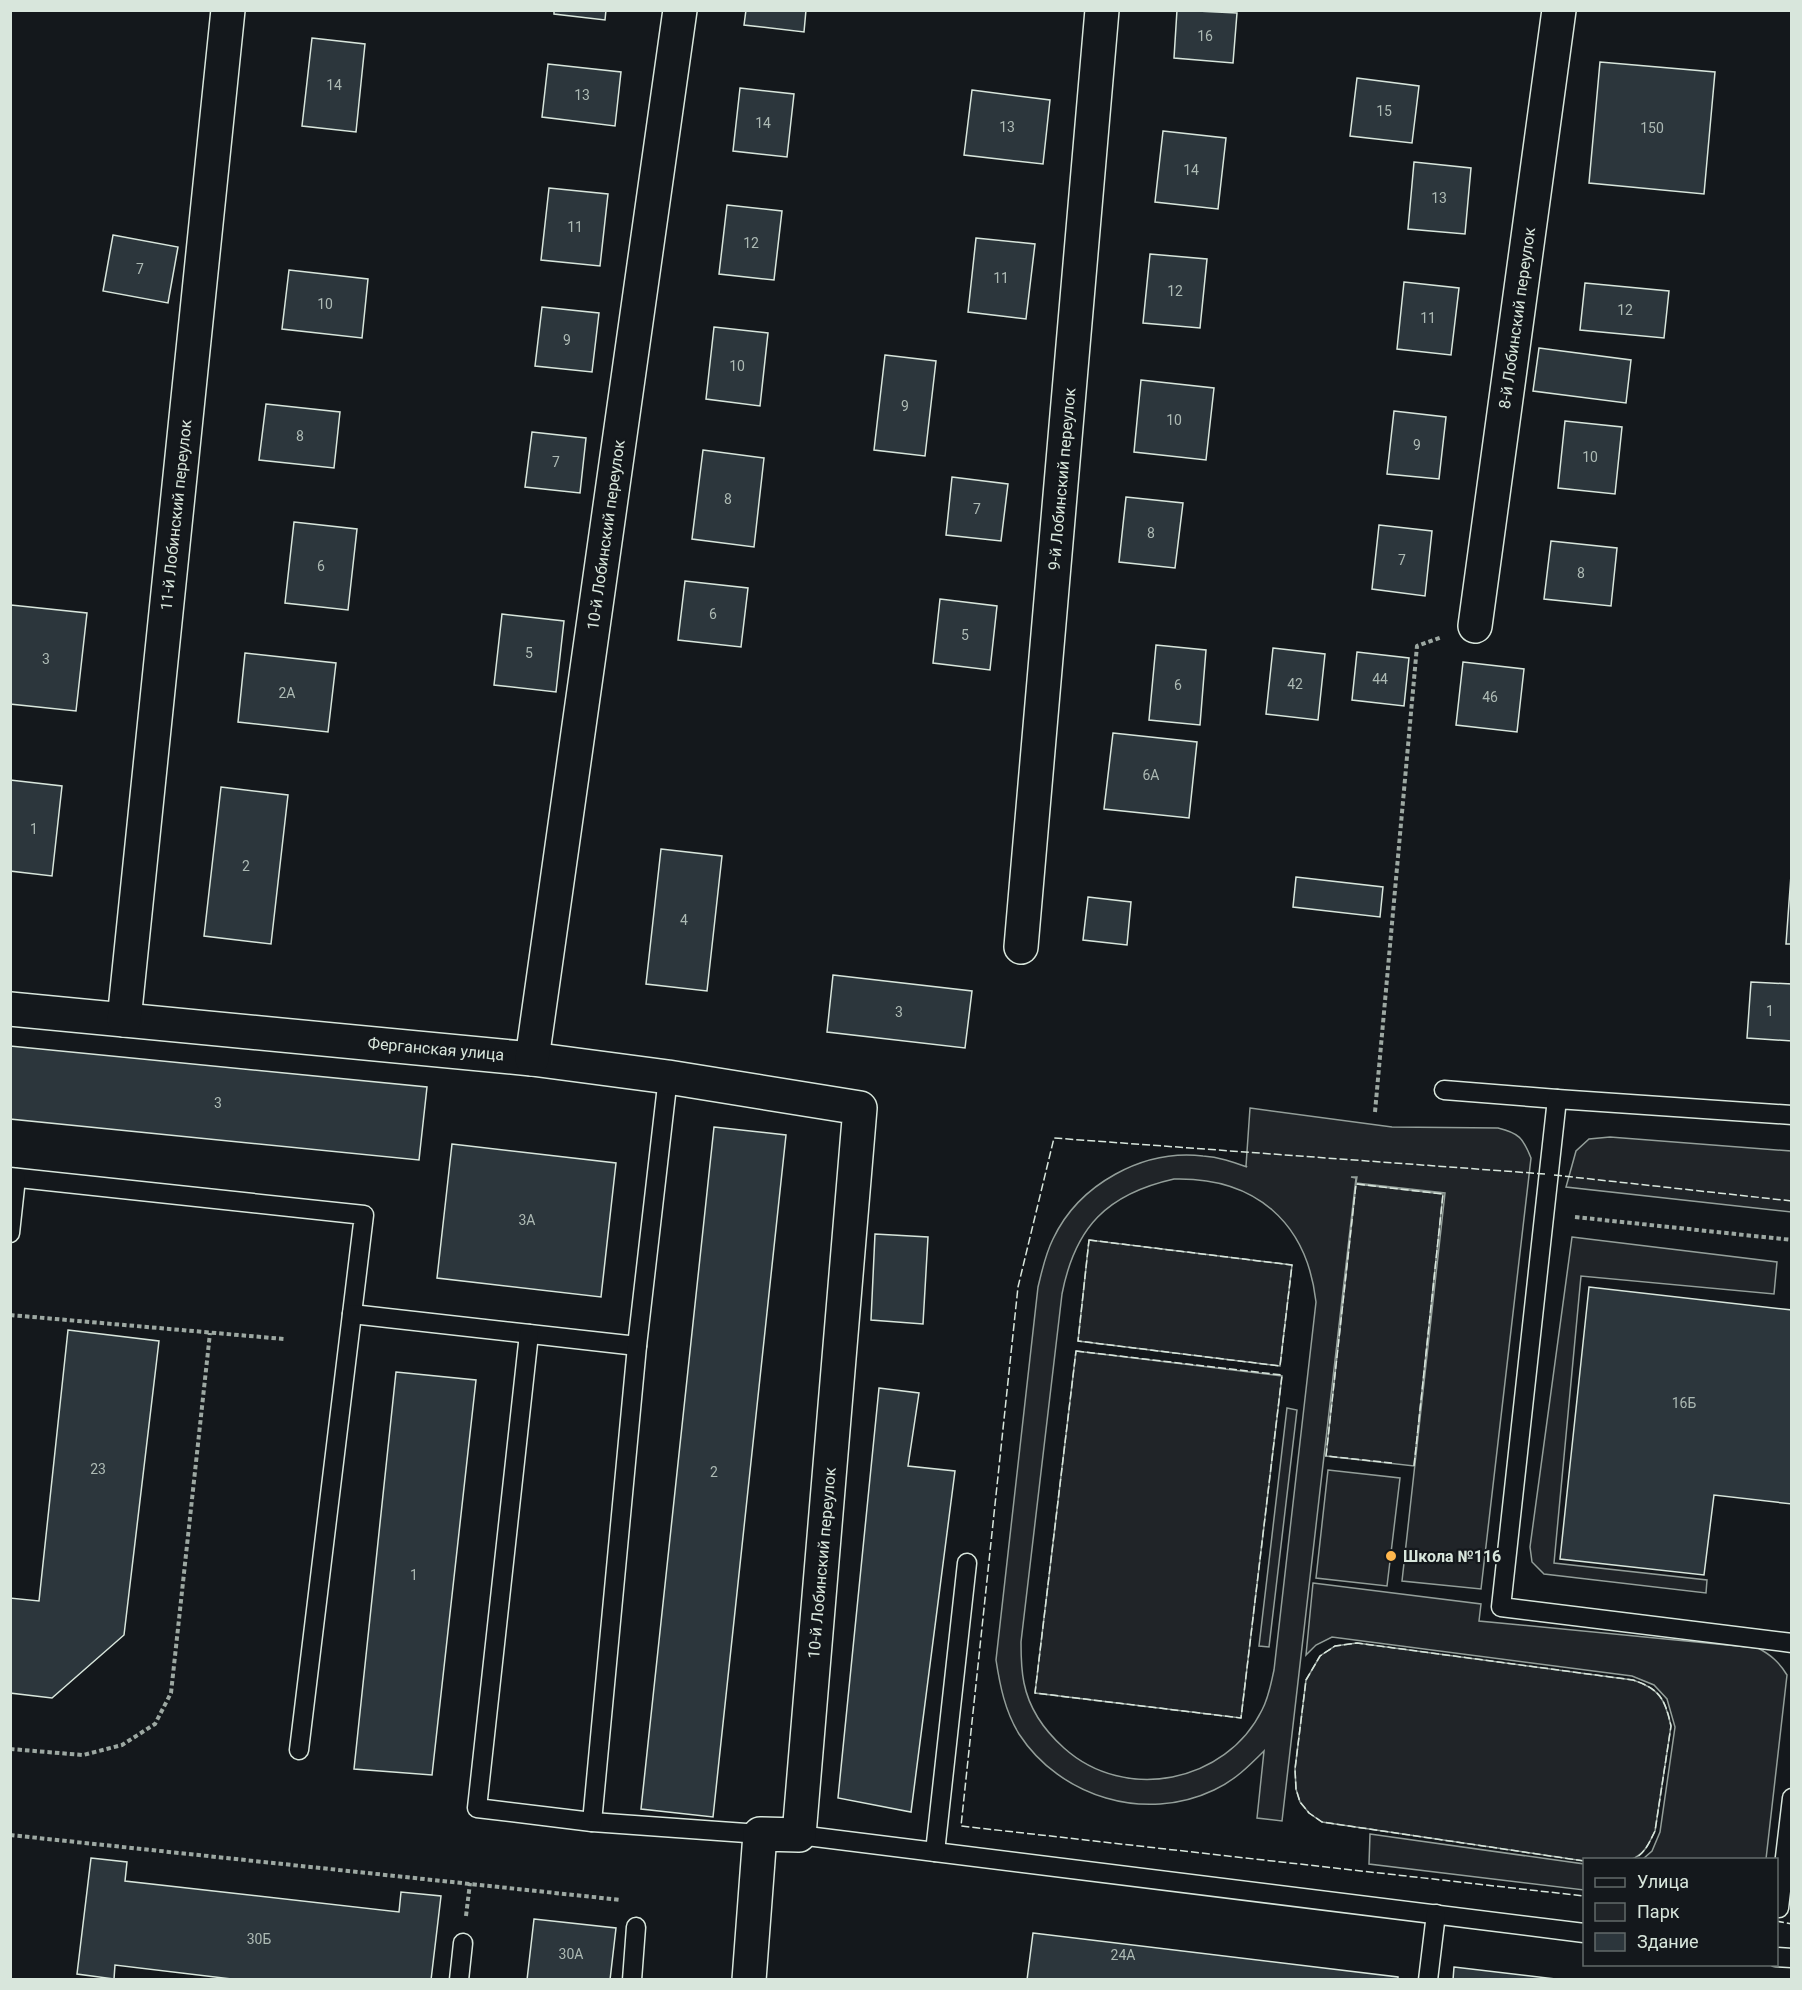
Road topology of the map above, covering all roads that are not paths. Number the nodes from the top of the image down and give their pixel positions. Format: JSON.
{"nodes":[{"id":1,"x":228,"y":10,"type":"edge"},
{"id":2,"x":680,"y":10,"type":"edge"},
{"id":3,"x":1102,"y":10,"type":"edge"},
{"id":4,"x":1559,"y":10,"type":"edge"},
{"id":5,"x":1474,"y":626,"type":"road end"},
{"id":6,"x":1021,"y":947,"type":"dead end"},
{"id":7,"x":10,"y":1009,"type":"edge"},
{"id":8,"x":124,"y":1020,"type":"junction"},
{"id":9,"x":532,"y":1059,"type":"junction"},
{"id":10,"x":668,"y":1077,"type":"junction"},
{"id":11,"x":1444,"y":1090,"type":"dead end"},
{"id":12,"x":1557,"y":1099,"type":"junction"},
{"id":13,"x":860,"y":1108,"type":"joint"},
{"id":14,"x":1791,"y":1115,"type":"edge"},
{"id":15,"x":13,"y":1177,"type":"edge"},
{"id":16,"x":10,"y":1233,"type":"edge"},
{"id":17,"x":352,"y":1314,"type":"junction"},
{"id":18,"x":529,"y":1334,"type":"junction"},
{"id":19,"x":637,"y":1346,"type":"junction"},
{"id":20,"x":967,"y":1563,"type":"dead end"},
{"id":21,"x":1791,"y":1643,"type":"edge"},
{"id":22,"x":299,"y":1750,"type":"dead end"},
{"id":23,"x":1791,"y":1797,"type":"edge"},
{"id":24,"x":592,"y":1822,"type":"junction"},
{"id":25,"x":760,"y":1834,"type":"junction"},
{"id":26,"x":799,"y":1834,"type":"junction"},
{"id":27,"x":935,"y":1852,"type":"junction"},
{"id":28,"x":1779,"y":1908,"type":"dead end"},
{"id":29,"x":1436,"y":1914,"type":"junction"},
{"id":30,"x":636,"y":1927,"type":"road end"},
{"id":31,"x":1583,"y":1933,"type":"edge"},
{"id":32,"x":463,"y":1943,"type":"dead end"},
{"id":33,"x":459,"y":1980,"type":"edge"},
{"id":34,"x":632,"y":1980,"type":"edge"},
{"id":35,"x":749,"y":1980,"type":"edge"},
{"id":36,"x":1428,"y":1980,"type":"edge"}],
"edges":[{"from":1,"to":8,"type":"street","name":"11-й Лобинский переулок"},
{"from":2,"to":9,"type":"street","name":"10-й Лобинский переулок"},
{"from":3,"to":6,"type":"street","name":"9-й Лобинский переулок"},
{"from":4,"to":5,"type":"street","name":"8-й Лобинский переулок"},
{"from":7,"to":8,"type":"street","name":"Ферганская улица"},
{"from":8,"to":9,"type":"street","name":"Ферганская улица"},
{"from":9,"to":10,"type":"street","name":"Ферганская улица"},
{"from":10,"to":13,"type":"street","name":"Ферганская улица"},
{"from":10,"to":19,"type":"lane"},
{"from":11,"to":12,"type":"lane"},
{"from":12,"to":14,"type":"lane"},
{"from":12,"to":21,"type":"lane"},
{"from":13,"to":26,"type":"street","name":"10-й Лобинский переулок"},
{"from":15,"to":16,"type":"lane"},
{"from":15,"to":17,"type":"lane"},
{"from":17,"to":18,"type":"lane"},
{"from":17,"to":22,"type":"lane"},
{"from":18,"to":19,"type":"lane"},
{"from":18,"to":24,"type":"lane"},
{"from":19,"to":24,"type":"lane"},
{"from":20,"to":27,"type":"lane"},
{"from":23,"to":28,"type":"lane"},
{"from":24,"to":25,"type":"lane"},
{"from":25,"to":26,"type":"street"},
{"from":25,"to":35,"type":"street"},
{"from":26,"to":27,"type":"lane"},
{"from":27,"to":29,"type":"lane"},
{"from":29,"to":31,"type":"lane"},
{"from":29,"to":36,"type":"lane"},
{"from":30,"to":34,"type":"lane"},
{"from":32,"to":33,"type":"lane"}]}
